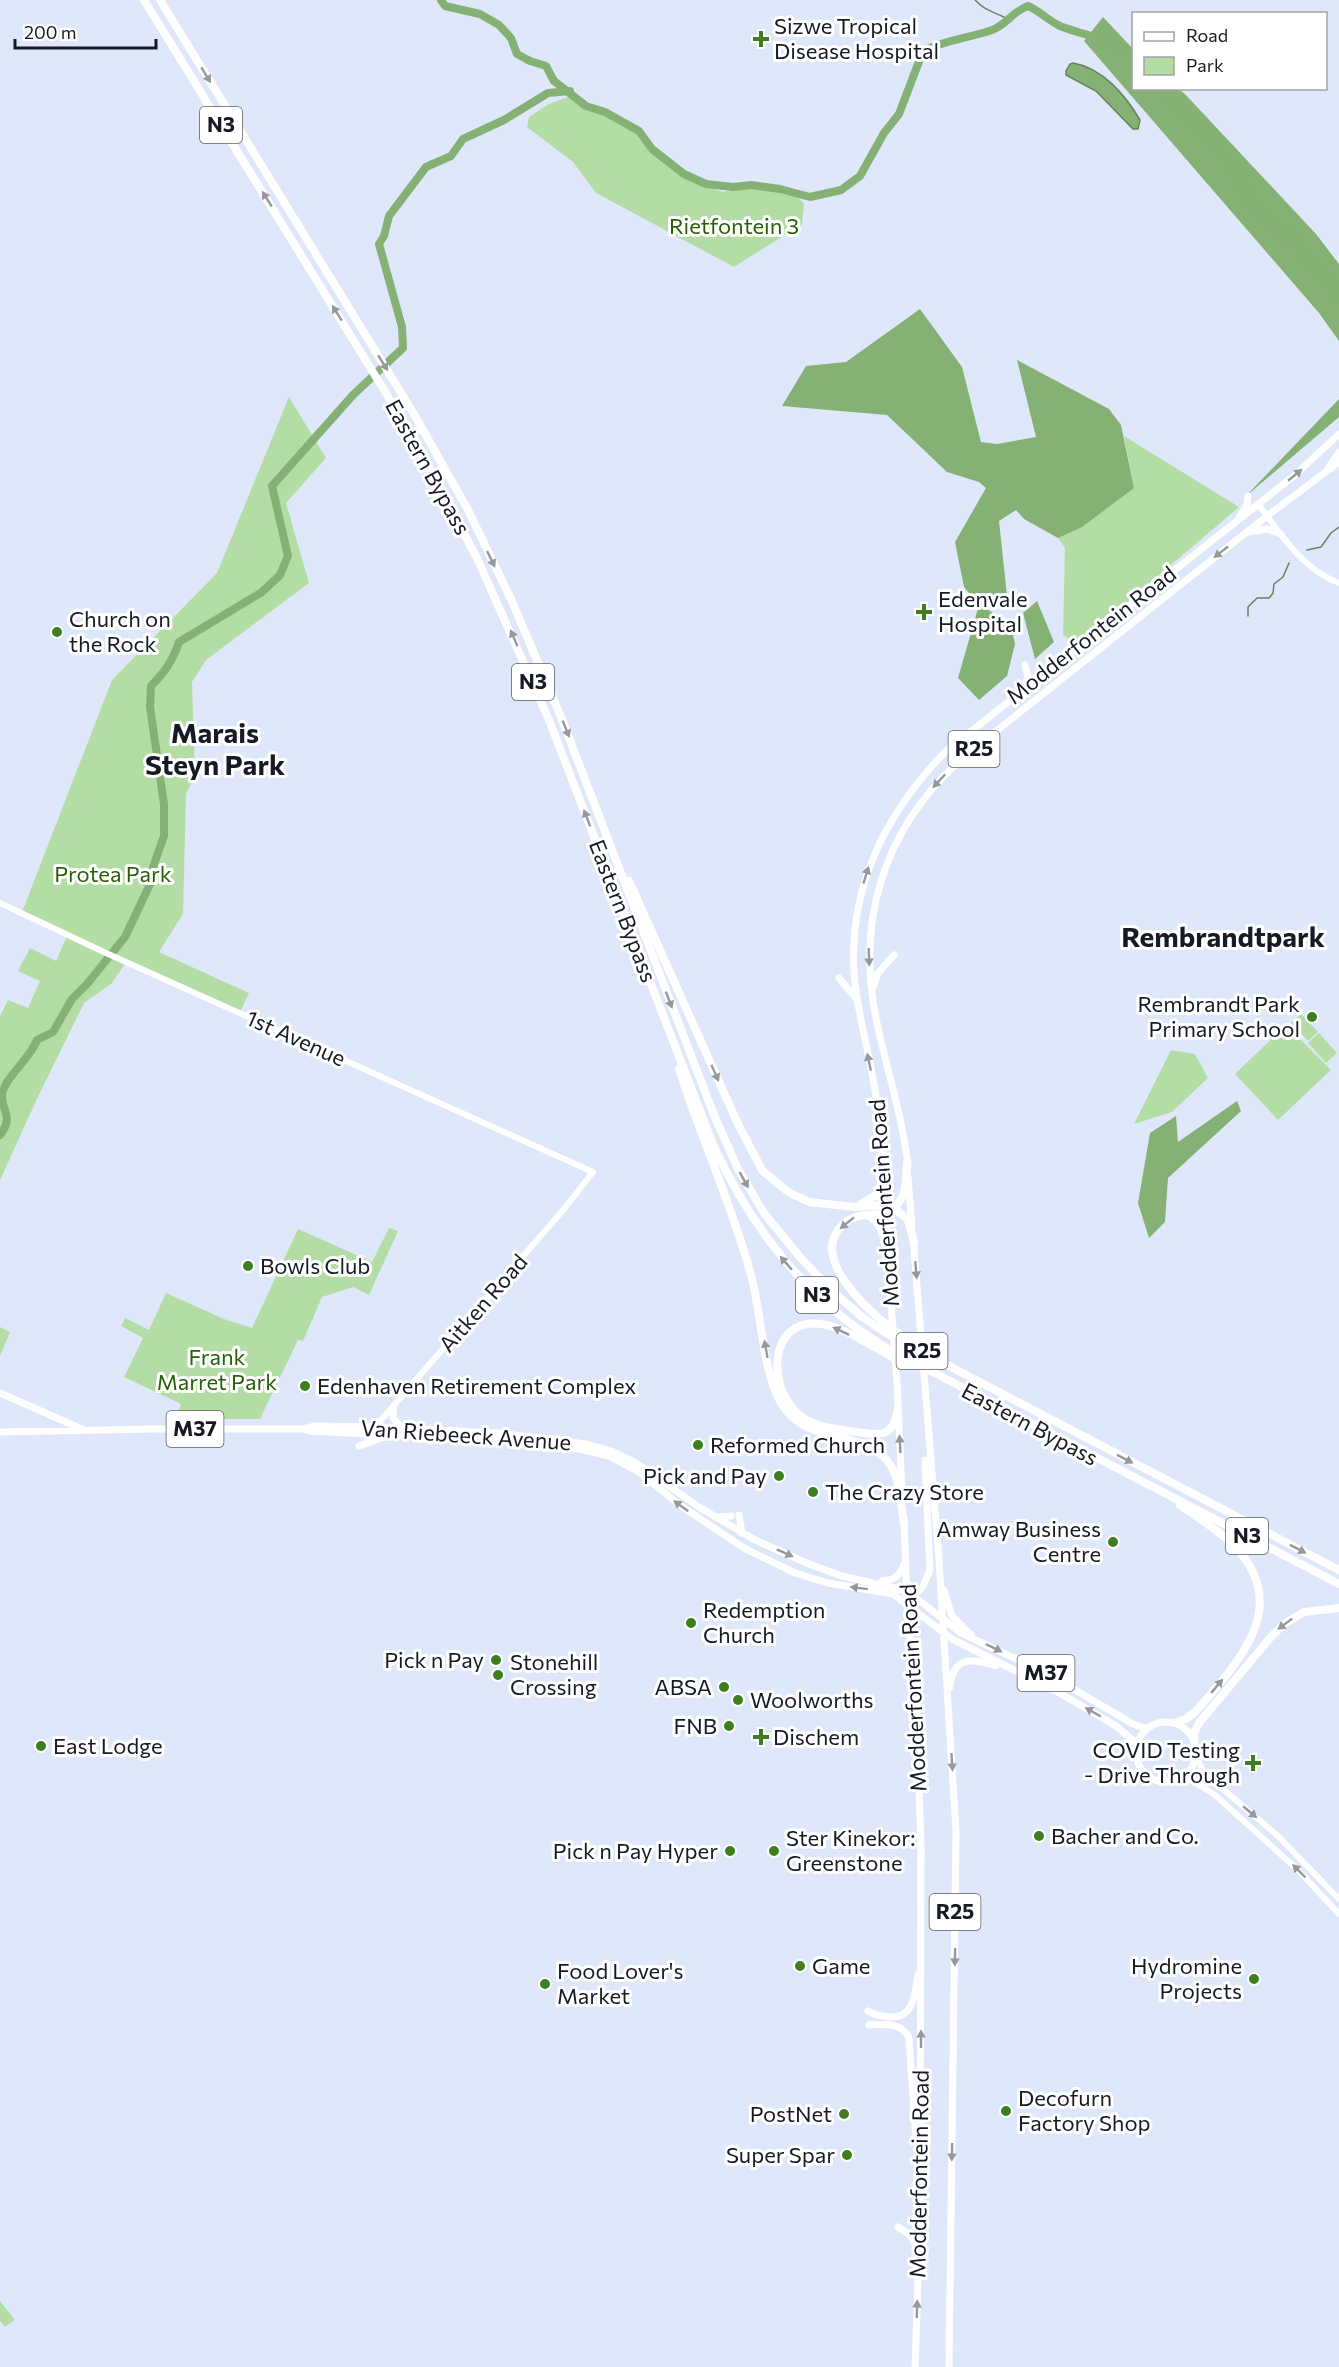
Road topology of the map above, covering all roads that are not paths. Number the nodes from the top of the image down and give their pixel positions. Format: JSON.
{"nodes":[{"id":1,"x":144,"y":0,"type":"edge"},
{"id":2,"x":160,"y":0,"type":"edge"},
{"id":3,"x":1339,"y":434,"type":"edge"},
{"id":4,"x":1339,"y":439,"type":"edge"},
{"id":5,"x":1329,"y":446,"type":"junction"},
{"id":6,"x":1339,"y":452,"type":"edge"},
{"id":7,"x":1339,"y":462,"type":"edge"},
{"id":8,"x":1325,"y":473,"type":"junction"},
{"id":9,"x":1272,"y":493,"type":"junction"},
{"id":10,"x":1258,"y":504,"type":"junction"},
{"id":11,"x":1267,"y":516,"type":"junction"},
{"id":12,"x":1234,"y":523,"type":"junction"},
{"id":13,"x":1246,"y":532,"type":"junction"},
{"id":14,"x":1281,"y":534,"type":"junction"},
{"id":15,"x":1339,"y":583,"type":"edge"},
{"id":16,"x":1025,"y":665,"type":"dead end"},
{"id":17,"x":1023,"y":689,"type":"junction"},
{"id":18,"x":597,"y":808,"type":"junction"},
{"id":19,"x":0,"y":903,"type":"edge"},
{"id":20,"x":894,"y":956,"type":"dead end"},
{"id":21,"x":839,"y":978,"type":"dead end"},
{"id":22,"x":653,"y":991,"type":"junction"},
{"id":23,"x":872,"y":992,"type":"junction"},
{"id":24,"x":858,"y":1000,"type":"junction"},
{"id":25,"x":907,"y":1163,"type":"junction"},
{"id":26,"x":593,"y":1172,"type":"joint"},
{"id":27,"x":883,"y":1177,"type":"junction"},
{"id":28,"x":854,"y":1207,"type":"junction"},
{"id":29,"x":895,"y":1208,"type":"junction"},
{"id":30,"x":885,"y":1209,"type":"junction"},
{"id":31,"x":866,"y":1215,"type":"junction"},
{"id":32,"x":914,"y":1242,"type":"junction"},
{"id":33,"x":887,"y":1257,"type":"junction"},
{"id":34,"x":962,"y":1374,"type":"junction"},
{"id":35,"x":1,"y":1395,"type":"edge"},
{"id":36,"x":925,"y":1401,"type":"junction"},
{"id":37,"x":393,"y":1407,"type":"junction"},
{"id":38,"x":898,"y":1408,"type":"junction"},
{"id":39,"x":402,"y":1428,"type":"junction"},
{"id":40,"x":373,"y":1430,"type":"junction"},
{"id":41,"x":86,"y":1431,"type":"junction"},
{"id":42,"x":0,"y":1432,"type":"edge"},
{"id":43,"x":392,"y":1434,"type":"junction"},
{"id":44,"x":534,"y":1440,"type":"junction"},
{"id":45,"x":359,"y":1446,"type":"dead end"},
{"id":46,"x":1118,"y":1470,"type":"junction"},
{"id":47,"x":1155,"y":1487,"type":"junction"},
{"id":48,"x":715,"y":1517,"type":"junction"},
{"id":49,"x":904,"y":1524,"type":"junction"},
{"id":50,"x":742,"y":1533,"type":"junction"},
{"id":51,"x":905,"y":1557,"type":"junction"},
{"id":52,"x":1339,"y":1570,"type":"edge"},
{"id":53,"x":940,"y":1576,"type":"junction"},
{"id":54,"x":873,"y":1582,"type":"junction"},
{"id":55,"x":1339,"y":1584,"type":"edge"},
{"id":56,"x":907,"y":1591,"type":"junction"},
{"id":57,"x":915,"y":1596,"type":"junction"},
{"id":58,"x":907,"y":1603,"type":"junction"},
{"id":59,"x":1339,"y":1608,"type":"edge"},
{"id":60,"x":943,"y":1620,"type":"junction"},
{"id":61,"x":944,"y":1634,"type":"junction"},
{"id":62,"x":976,"y":1640,"type":"junction"},
{"id":63,"x":1013,"y":1671,"type":"junction"},
{"id":64,"x":1174,"y":1723,"type":"junction"},
{"id":65,"x":1147,"y":1729,"type":"junction"},
{"id":66,"x":950,"y":1732,"type":"junction"},
{"id":67,"x":1194,"y":1741,"type":"junction"},
{"id":68,"x":1137,"y":1744,"type":"junction"},
{"id":69,"x":1196,"y":1756,"type":"junction"},
{"id":70,"x":1179,"y":1780,"type":"junction"},
{"id":71,"x":1339,"y":1899,"type":"edge"},
{"id":72,"x":1339,"y":1914,"type":"edge"},
{"id":73,"x":921,"y":1949,"type":"junction"},
{"id":74,"x":868,"y":2011,"type":"dead end"},
{"id":75,"x":869,"y":2025,"type":"dead end"},
{"id":76,"x":920,"y":2159,"type":"junction"},
{"id":77,"x":898,"y":2228,"type":"dead end"},
{"id":78,"x":919,"y":2251,"type":"junction"},
{"id":79,"x":915,"y":2367,"type":"edge"},
{"id":80,"x":949,"y":2367,"type":"edge"}],
"edges":[{"from":22,"to":1,"type":"highway","name":"Eastern Bypass","number":"N3","one_way":true},
{"from":2,"to":18,"type":"highway","name":"Eastern Bypass","number":"N3","one_way":true},
{"from":3,"to":5,"type":"main road","name":"Modderfontein Road","number":"R25"},
{"from":4,"to":5,"type":"main road"},
{"from":9,"to":5,"type":"main road","name":"Modderfontein Road","number":"R25","one_way":true},
{"from":6,"to":8,"type":"main road"},
{"from":7,"to":8,"type":"main road","name":"Modderfontein Road","number":"R25"},
{"from":8,"to":11,"type":"main road","name":"Modderfontein Road","number":"R25"},
{"from":9,"to":10,"type":"main road","name":"Modderfontein Road","number":"R25"},
{"from":9,"to":12,"type":"main road"},
{"from":10,"to":11,"type":"main road"},
{"from":10,"to":12,"type":"main road","name":"Modderfontein Road","number":"R25"},
{"from":11,"to":13,"type":"main road","name":"Modderfontein Road","number":"R25"},
{"from":11,"to":14,"type":"main road"},
{"from":12,"to":17,"type":"main road","name":"Modderfontein Road","number":"R25"},
{"from":13,"to":14,"type":"main road"},
{"from":13,"to":23,"type":"main road","name":"Modderfontein Road","number":"R25","one_way":true},
{"from":14,"to":15,"type":"main road"},
{"from":16,"to":17,"type":"main road"},
{"from":24,"to":17,"type":"main road","name":"Modderfontein Road","number":"R25","one_way":true},
{"from":18,"to":28,"type":"highway","one_way":true},
{"from":18,"to":34,"type":"highway","name":"Eastern Bypass","number":"N3","one_way":true},
{"from":19,"to":26,"type":"main road","name":"1st Avenue"},
{"from":20,"to":23,"type":"main road"},
{"from":21,"to":24,"type":"main road"},
{"from":46,"to":22,"type":"highway","name":"Eastern Bypass","number":"N3","one_way":true},
{"from":49,"to":22,"type":"highway","one_way":true},
{"from":23,"to":25,"type":"main road","name":"Modderfontein Road","number":"R25"},
{"from":27,"to":24,"type":"main road","name":"Modderfontein Road","number":"R25","one_way":true},
{"from":25,"to":29,"type":"highway"},
{"from":25,"to":32,"type":"main road","name":"Modderfontein Road","number":"R25"},
{"from":26,"to":37,"type":"main road","name":"Aitken Road"},
{"from":27,"to":28,"type":"highway"},
{"from":27,"to":30,"type":"main road","name":"Modderfontein Road","number":"R25"},
{"from":28,"to":30,"type":"highway"},
{"from":29,"to":30,"type":"highway"},
{"from":29,"to":32,"type":"highway"},
{"from":30,"to":31,"type":"highway"},
{"from":30,"to":33,"type":"main road","name":"Modderfontein Road","number":"R25"},
{"from":31,"to":33,"type":"highway"},
{"from":31,"to":34,"type":"highway","one_way":true},
{"from":32,"to":36,"type":"main road","name":"Modderfontein Road","number":"R25","one_way":true},
{"from":33,"to":38,"type":"main road","name":"Modderfontein Road","number":"R25"},
{"from":34,"to":52,"type":"highway","name":"Eastern Bypass","number":"N3","one_way":true},
{"from":35,"to":41,"type":"main road","name":"Van Riebeeck Avenue"},
{"from":36,"to":53,"type":"main road","name":"Modderfontein Road","number":"R25"},
{"from":36,"to":57,"type":"main road"},
{"from":37,"to":39,"type":"main road"},
{"from":37,"to":40,"type":"main road","name":"Aitken Road"},
{"from":46,"to":38,"type":"highway","one_way":true},
{"from":49,"to":38,"type":"main road","name":"Modderfontein Road","number":"R25","one_way":true},
{"from":39,"to":40,"type":"main road","name":"Van Riebeeck Avenue","number":"M37"},
{"from":39,"to":44,"type":"main road","name":"Van Riebeeck Avenue","number":"M37"},
{"from":40,"to":41,"type":"main road","name":"Van Riebeeck Avenue","number":"M37"},
{"from":40,"to":43,"type":"main road","name":"Van Riebeeck Avenue","number":"M37"},
{"from":41,"to":42,"type":"main road","number":"M37"},
{"from":43,"to":44,"type":"main road","name":"Van Riebeeck Avenue","number":"M37"},
{"from":43,"to":45,"type":"main road"},
{"from":44,"to":48,"type":"main road","name":"Van Riebeeck Avenue","number":"M37"},
{"from":58,"to":44,"type":"main road","name":"Van Riebeeck Avenue","number":"M37","one_way":true},
{"from":46,"to":47,"type":"highway","name":"Eastern Bypass","number":"N3"},
{"from":47,"to":55,"type":"highway","name":"Eastern Bypass","number":"N3"},
{"from":64,"to":47,"type":"highway","one_way":true},
{"from":48,"to":50,"type":"main road","name":"Van Riebeeck Avenue","number":"M37"},
{"from":48,"to":50,"type":"main road"},
{"from":49,"to":51,"type":"main road","name":"Modderfontein Road","number":"R25"},
{"from":50,"to":54,"type":"main road","name":"Van Riebeeck Avenue","number":"M37","one_way":true},
{"from":51,"to":54,"type":"main road"},
{"from":51,"to":56,"type":"main road","name":"Modderfontein Road","number":"R25"},
{"from":53,"to":60,"type":"main road","name":"Modderfontein Road","number":"R25"},
{"from":53,"to":62,"type":"main road"},
{"from":54,"to":56,"type":"main road","name":"Van Riebeeck Avenue","number":"M37"},
{"from":56,"to":57,"type":"main road","name":"Van Riebeeck Avenue","number":"M37"},
{"from":56,"to":58,"type":"main road","name":"Modderfontein Road","number":"R25"},
{"from":57,"to":58,"type":"main road"},
{"from":57,"to":60,"type":"main road","name":"Van Riebeeck Avenue","number":"M37"},
{"from":58,"to":61,"type":"main road","number":"M37"},
{"from":58,"to":73,"type":"main road","name":"Modderfontein Road","number":"R25"},
{"from":59,"to":67,"type":"highway","one_way":true},
{"from":60,"to":61,"type":"main road","name":"Modderfontein Road","number":"R25"},
{"from":60,"to":62,"type":"main road","number":"M37"},
{"from":61,"to":63,"type":"main road","number":"M37"},
{"from":61,"to":66,"type":"main road","name":"Modderfontein Road","number":"R25"},
{"from":62,"to":65,"type":"main road","number":"M37","one_way":true},
{"from":63,"to":66,"type":"main road"},
{"from":68,"to":63,"type":"main road","number":"M37","one_way":true},
{"from":64,"to":65,"type":"main road"},
{"from":64,"to":67,"type":"main road"},
{"from":65,"to":68,"type":"main road"},
{"from":66,"to":80,"type":"main road","name":"Modderfontein Road","number":"R25","one_way":true},
{"from":67,"to":69,"type":"main road"},
{"from":68,"to":70,"type":"main road"},
{"from":69,"to":70,"type":"main road"},
{"from":69,"to":71,"type":"main road","one_way":true},
{"from":72,"to":70,"type":"main road","one_way":true},
{"from":73,"to":74,"type":"main road"},
{"from":76,"to":73,"type":"main road","name":"Modderfontein Road","number":"R25","one_way":true},
{"from":75,"to":76,"type":"main road"},
{"from":76,"to":78,"type":"main road","name":"Modderfontein Road","number":"R25"},
{"from":77,"to":78,"type":"main road"},
{"from":79,"to":78,"type":"main road","name":"Modderfontein Road","number":"R25","one_way":true}]}
